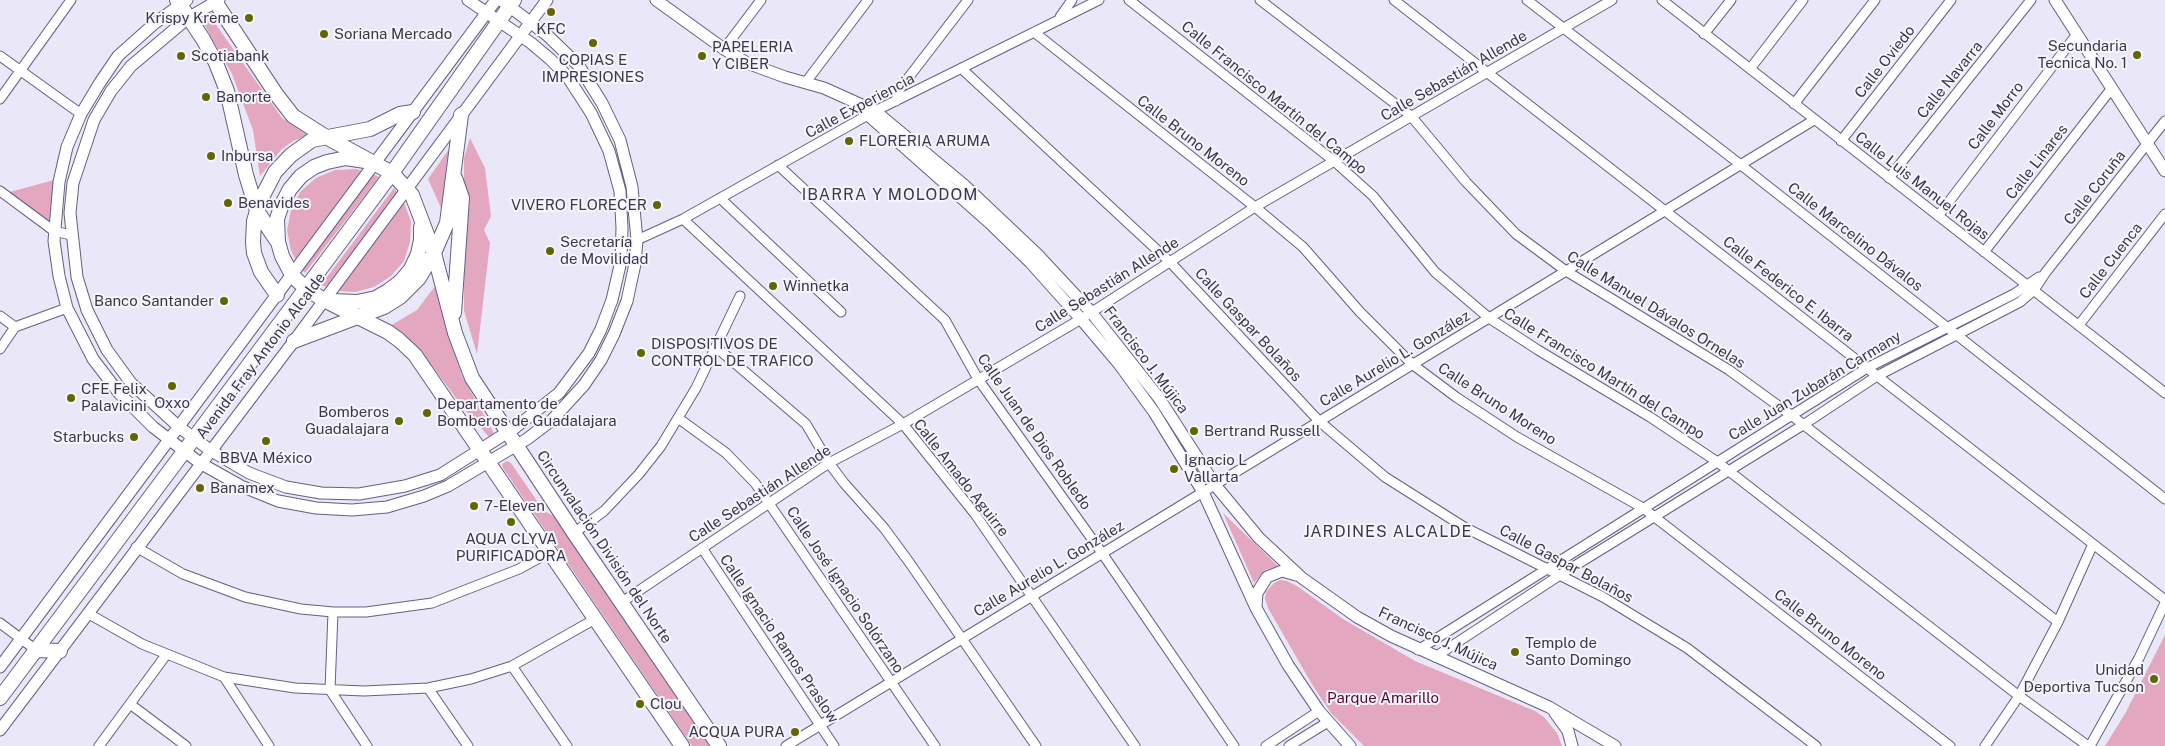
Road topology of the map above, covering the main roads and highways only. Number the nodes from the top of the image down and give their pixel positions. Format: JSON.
{"nodes":[{"id":1,"x":216,"y":1,"type":"edge"},
{"id":2,"x":182,"y":2,"type":"edge"},
{"id":3,"x":508,"y":2,"type":"edge"},
{"id":4,"x":414,"y":112,"type":"road end"},
{"id":5,"x":461,"y":115,"type":"road end"},
{"id":6,"x":326,"y":137,"type":"junction"},
{"id":7,"x":375,"y":163,"type":"junction"},
{"id":8,"x":392,"y":173,"type":"junction"},
{"id":9,"x":453,"y":173,"type":"junction"},
{"id":10,"x":258,"y":211,"type":"junction"},
{"id":11,"x":420,"y":221,"type":"junction"},
{"id":12,"x":278,"y":242,"type":"junction"},
{"id":13,"x":434,"y":253,"type":"junction"},
{"id":14,"x":305,"y":288,"type":"junction"},
{"id":15,"x":277,"y":294,"type":"road end"},
{"id":16,"x":324,"y":300,"type":"junction"},
{"id":17,"x":358,"y":317,"type":"junction"},
{"id":18,"x":453,"y":326,"type":"junction"},
{"id":19,"x":294,"y":340,"type":"road end"},
{"id":20,"x":36,"y":650,"type":"junction"},
{"id":21,"x":60,"y":651,"type":"road end"},
{"id":22,"x":0,"y":698,"type":"edge"},
{"id":23,"x":682,"y":746,"type":"edge"},
{"id":24,"x":719,"y":746,"type":"edge"}],
"edges":[{"from":1,"to":6,"type":"main road","name":"Circunvalación División del Norte"},
{"from":2,"to":10,"type":"main road","name":"Circunvalación División del Norte"},
{"from":3,"to":8,"type":"main road","name":"Avenida Fray Antonio Alcalde"},
{"from":4,"to":6,"type":"main road"},
{"from":5,"to":9,"type":"main road"},
{"from":6,"to":7,"type":"main road","name":"Circunvalación División del Norte"},
{"from":6,"to":10,"type":"main road"},
{"from":7,"to":8,"type":"main road","name":"Circunvalación División del Norte"},
{"from":7,"to":12,"type":"main road","name":"Circunvalación División del Norte"},
{"from":8,"to":11,"type":"main road","name":"Circunvalación División del Norte"},
{"from":8,"to":14,"type":"main road","name":"Avenida Fray Antonio Alcalde"},
{"from":9,"to":13,"type":"main road"},
{"from":9,"to":18,"type":"main road"},
{"from":10,"to":12,"type":"main road","name":"Circunvalación División del Norte"},
{"from":10,"to":15,"type":"main road"},
{"from":11,"to":13,"type":"main road","name":"Circunvalación División del Norte"},
{"from":11,"to":16,"type":"main road","name":"Circunvalación División del Norte"},
{"from":12,"to":14,"type":"main road","name":"Circunvalación División del Norte"},
{"from":13,"to":17,"type":"main road"},
{"from":13,"to":18,"type":"main road","name":"Circunvalación División del Norte"},
{"from":14,"to":16,"type":"main road","name":"Circunvalación División del Norte"},
{"from":14,"to":20,"type":"main road","name":"Avenida Fray Antonio Alcalde"},
{"from":16,"to":17,"type":"main road","name":"Circunvalación División del Norte"},
{"from":17,"to":19,"type":"main road"},
{"from":17,"to":23,"type":"main road","name":"Circunvalación División del Norte"},
{"from":18,"to":24,"type":"main road","name":"Circunvalación División del Norte"},
{"from":20,"to":21,"type":"main road"},
{"from":20,"to":22,"type":"main road","name":"Avenida Fray Antonio Alcalde"}]}
